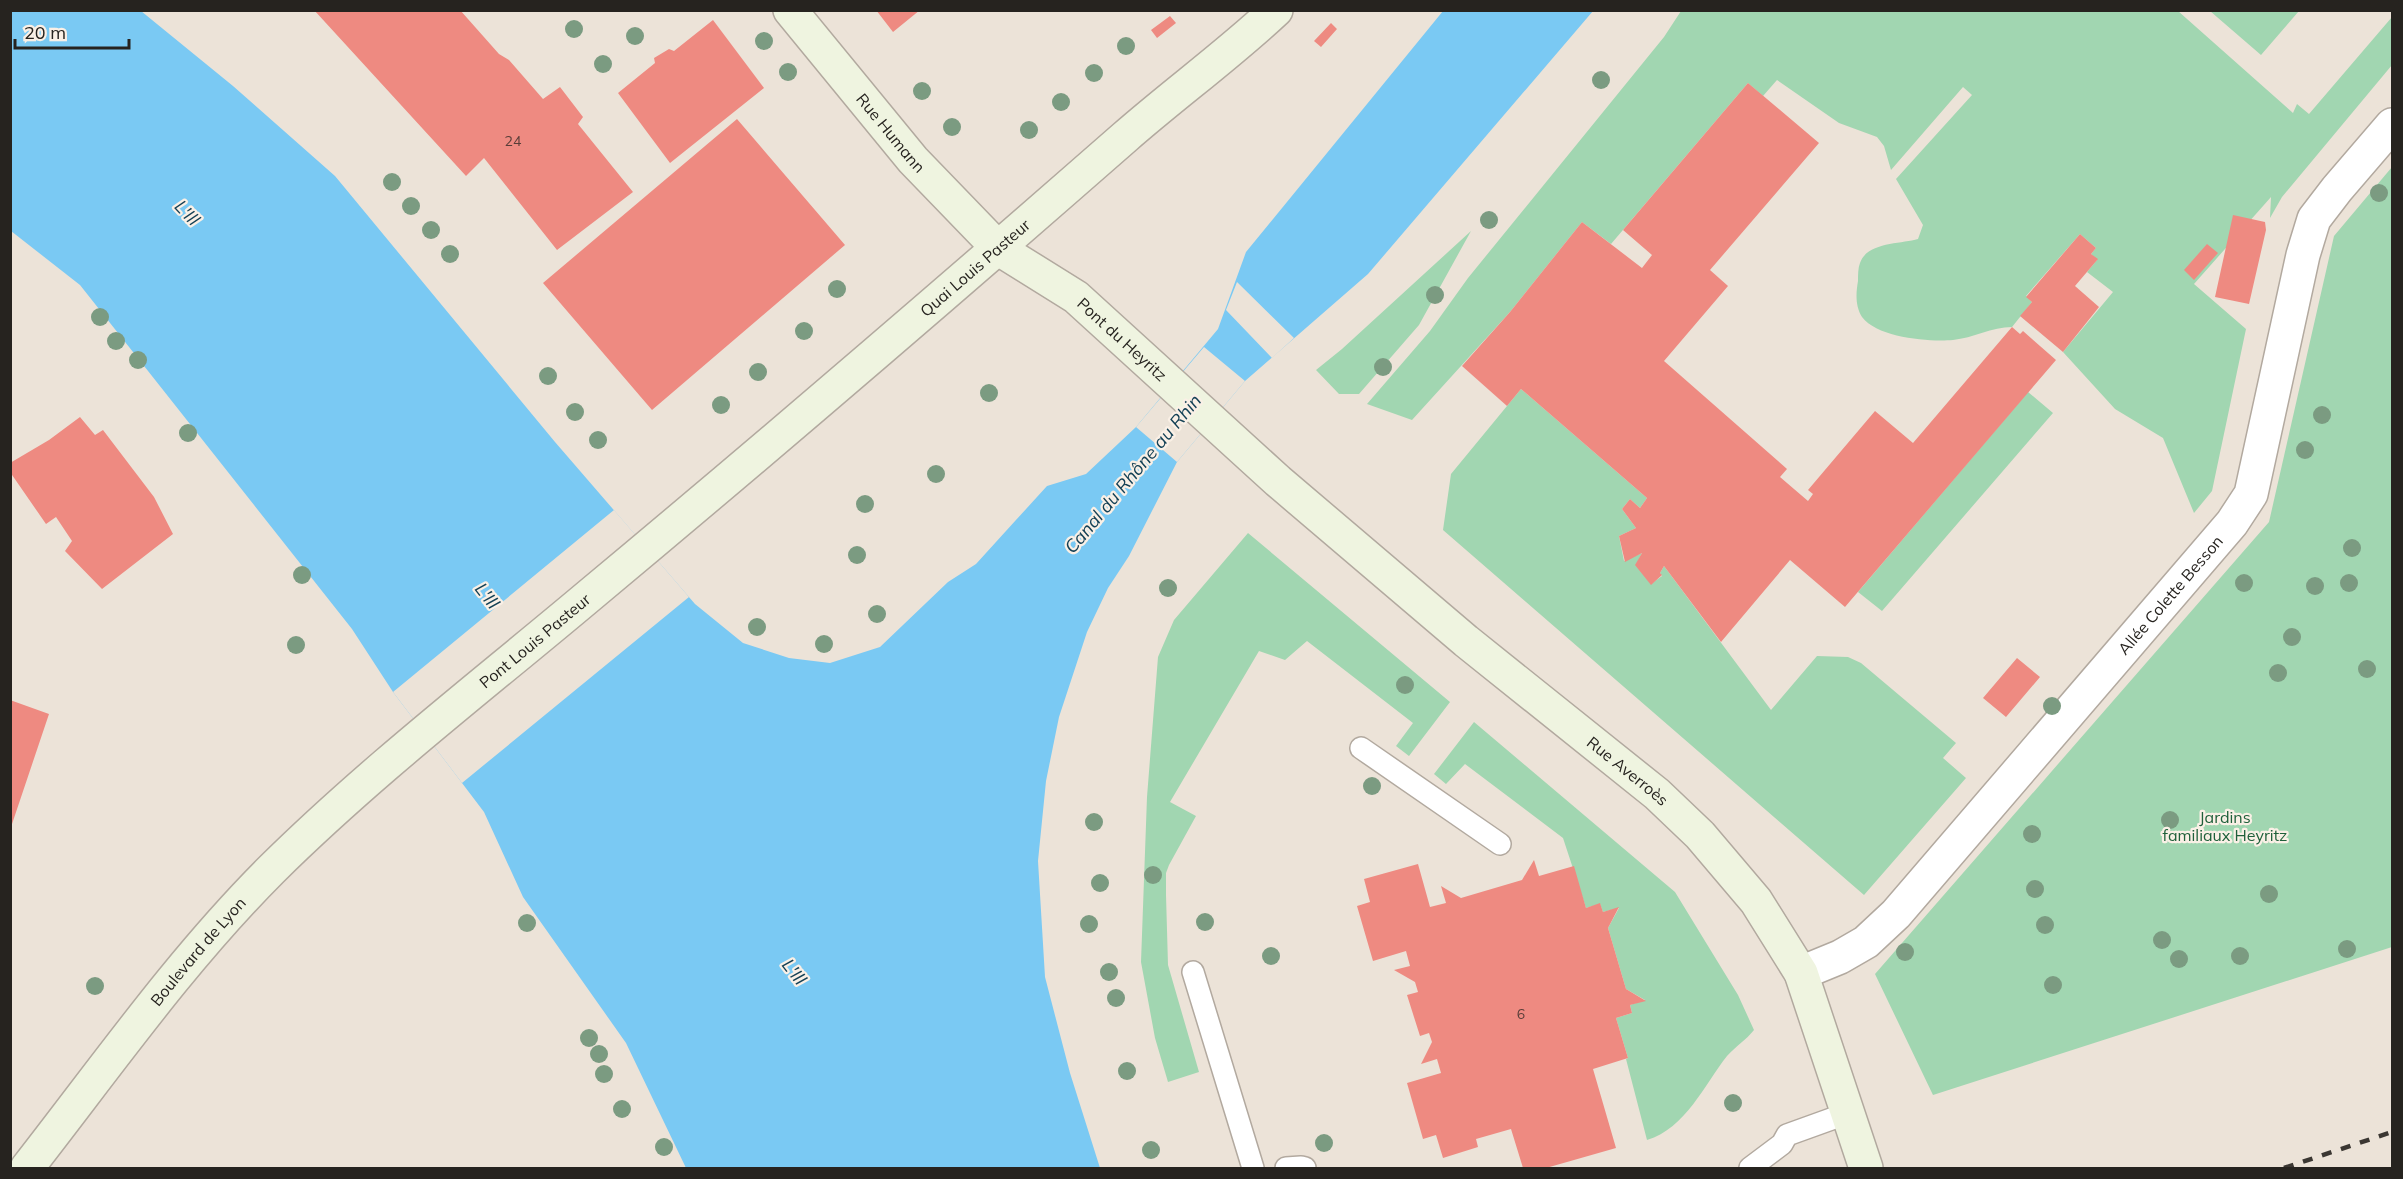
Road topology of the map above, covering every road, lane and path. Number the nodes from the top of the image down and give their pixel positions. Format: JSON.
{"nodes":[{"id":1,"x":790,"y":10,"type":"edge"},
{"id":2,"x":1276,"y":10,"type":"edge"},
{"id":3,"x":2392,"y":125,"type":"edge"},
{"id":4,"x":999,"y":249,"type":"junction"},
{"id":5,"x":1263,"y":468,"type":"joint"},
{"id":6,"x":676,"y":524,"type":"joint"},
{"id":7,"x":1361,"y":748,"type":"dead end"},
{"id":8,"x":394,"y":759,"type":"joint"},
{"id":9,"x":1500,"y":844,"type":"dead end"},
{"id":10,"x":1193,"y":972,"type":"dead end"},
{"id":11,"x":1801,"y":973,"type":"junction"},
{"id":12,"x":1848,"y":1113,"type":"junction"},
{"id":13,"x":27,"y":1168,"type":"edge"},
{"id":14,"x":1253,"y":1168,"type":"edge"},
{"id":15,"x":1286,"y":1168,"type":"edge"},
{"id":16,"x":1305,"y":1168,"type":"edge"},
{"id":17,"x":1750,"y":1168,"type":"edge"},
{"id":18,"x":1866,"y":1168,"type":"edge"}],
"edges":[{"from":1,"to":4,"type":"main road","name":"Rue Humann"},
{"from":2,"to":4,"type":"main road","name":"Quai Louis Pasteur"},
{"from":3,"to":11,"type":"street","name":"Allée Colette Besson"},
{"from":4,"to":5,"type":"main road","name":"Pont du Heyritz"},
{"from":4,"to":6,"type":"main road","name":"Quai Louis Pasteur"},
{"from":5,"to":11,"type":"main road","name":"Rue Averroès"},
{"from":6,"to":8,"type":"main road","name":"Pont Louis Pasteur"},
{"from":7,"to":9,"type":"lane"},
{"from":8,"to":13,"type":"main road","name":"Boulevard de Lyon"},
{"from":10,"to":14,"type":"lane"},
{"from":11,"to":12,"type":"main road","name":"Rue Averroès"},
{"from":12,"to":17,"type":"lane"},
{"from":12,"to":18,"type":"main road","name":"Rue Averroès"},
{"from":15,"to":16,"type":"lane"}]}
